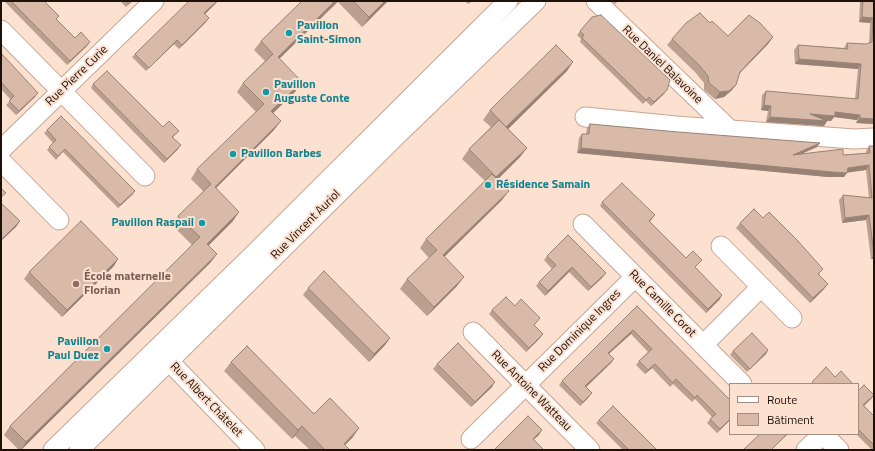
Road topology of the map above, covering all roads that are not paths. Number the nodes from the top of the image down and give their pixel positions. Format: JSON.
{"nodes":[{"id":1,"x":154,"y":1,"type":"edge"},
{"id":2,"x":508,"y":1,"type":"edge"},
{"id":3,"x":536,"y":1,"type":"edge"},
{"id":4,"x":596,"y":1,"type":"edge"},
{"id":5,"x":1,"y":30,"type":"edge"},
{"id":6,"x":61,"y":91,"type":"junction"},
{"id":7,"x":585,"y":118,"type":"dead end"},
{"id":8,"x":729,"y":129,"type":"junction"},
{"id":9,"x":874,"y":138,"type":"edge"},
{"id":10,"x":1,"y":150,"type":"edge"},
{"id":11,"x":1,"y":161,"type":"edge"},
{"id":12,"x":145,"y":176,"type":"dead end"},
{"id":13,"x":59,"y":220,"type":"dead end"},
{"id":14,"x":583,"y":224,"type":"dead end"},
{"id":15,"x":720,"y":246,"type":"dead end"},
{"id":16,"x":635,"y":276,"type":"junction"},
{"id":17,"x":761,"y":287,"type":"junction"},
{"id":18,"x":792,"y":318,"type":"dead end"},
{"id":19,"x":473,"y":332,"type":"dead end"},
{"id":20,"x":703,"y":345,"type":"junction"},
{"id":21,"x":163,"y":355,"type":"junction"},
{"id":22,"x":741,"y":383,"type":"edge"},
{"id":23,"x":525,"y":385,"type":"junction"},
{"id":24,"x":822,"y":435,"type":"edge"},
{"id":25,"x":824,"y":435,"type":"edge"},
{"id":26,"x":471,"y":439,"type":"dead end"},
{"id":27,"x":53,"y":450,"type":"edge"},
{"id":28,"x":79,"y":450,"type":"edge"},
{"id":29,"x":255,"y":450,"type":"edge"},
{"id":30,"x":590,"y":450,"type":"edge"},
{"id":31,"x":806,"y":450,"type":"edge"},
{"id":32,"x":839,"y":450,"type":"edge"}],
"edges":[{"from":1,"to":6,"type":"street","name":"Rue Pierre Curie"},
{"from":2,"to":21,"type":"street","name":"Rue Vincent Auriol"},
{"from":3,"to":21,"type":"street","name":"Rue Vincent Auriol"},
{"from":4,"to":8,"type":"street","name":"Rue Daniel Balavoine"},
{"from":5,"to":6,"type":"street"},
{"from":6,"to":10,"type":"street","name":"Rue Pierre Curie"},
{"from":6,"to":12,"type":"street"},
{"from":7,"to":8,"type":"street"},
{"from":8,"to":9,"type":"street"},
{"from":11,"to":13,"type":"street"},
{"from":14,"to":16,"type":"street","name":"Rue Camille Corot"},
{"from":15,"to":17,"type":"street"},
{"from":16,"to":20,"type":"street","name":"Rue Camille Corot"},
{"from":16,"to":23,"type":"street","name":"Rue Dominique Ingres"},
{"from":17,"to":18,"type":"street"},
{"from":17,"to":20,"type":"street"},
{"from":19,"to":23,"type":"street","name":"Rue Antoine Watteau"},
{"from":20,"to":22,"type":"street","name":"Rue Camille Corot"},
{"from":21,"to":27,"type":"street","name":"Rue Vincent Auriol"},
{"from":21,"to":28,"type":"street","name":"Rue Vincent Auriol"},
{"from":21,"to":29,"type":"street","name":"Rue Albert Châtelet"},
{"from":23,"to":26,"type":"street","name":"Rue Dominique Ingres"},
{"from":23,"to":30,"type":"street","name":"Rue Antoine Watteau"},
{"from":24,"to":31,"type":"street"},
{"from":25,"to":32,"type":"street"}]}
